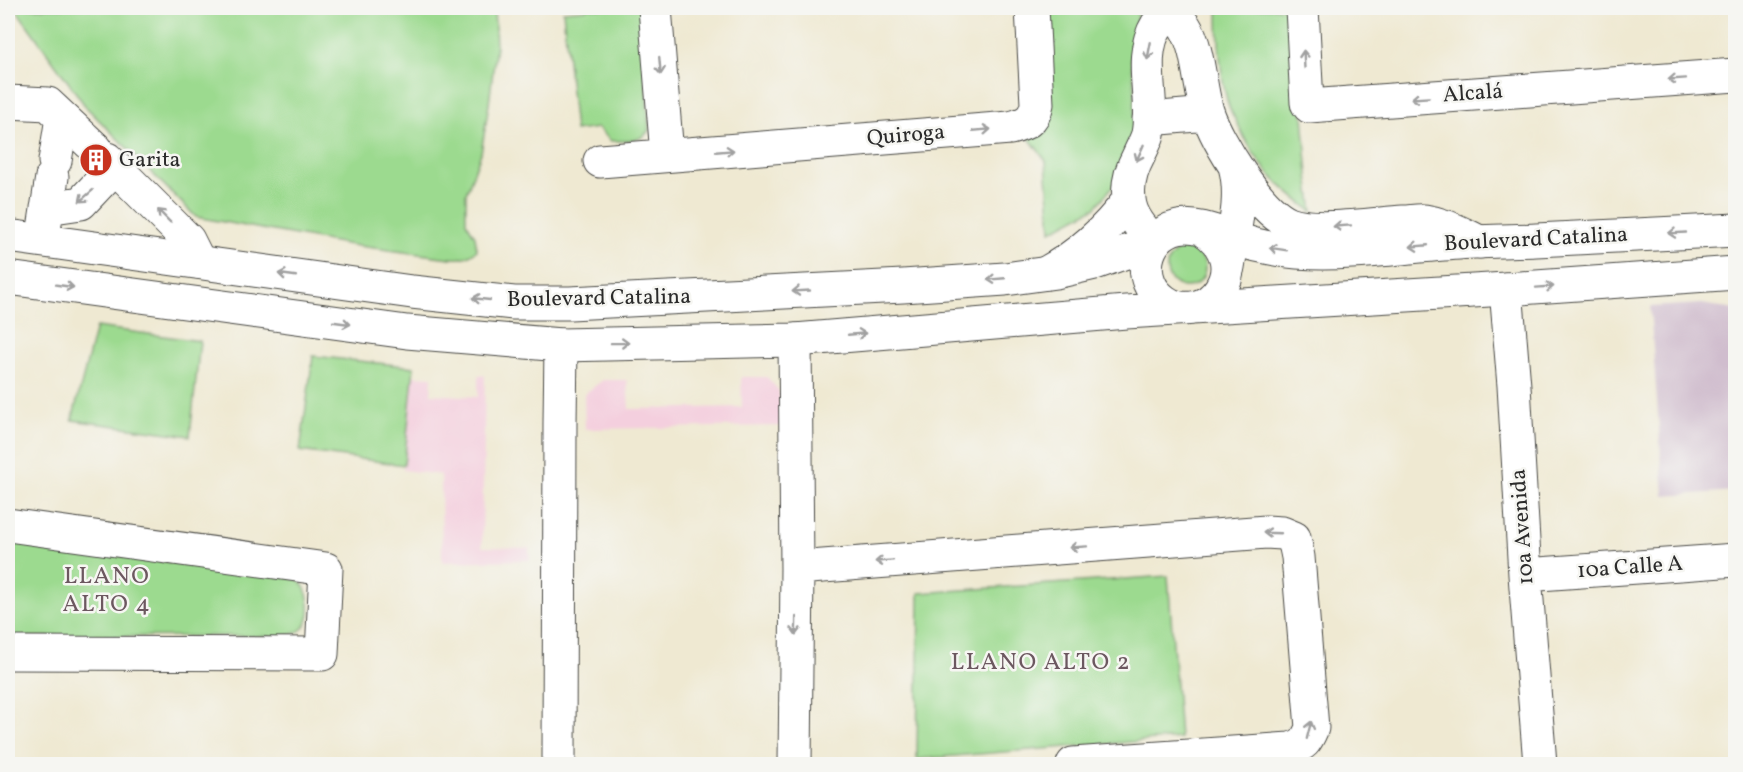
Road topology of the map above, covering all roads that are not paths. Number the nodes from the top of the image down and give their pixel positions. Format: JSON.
{"nodes":[{"id":1,"x":655,"y":8,"type":"edge"},
{"id":2,"x":1032,"y":8,"type":"edge"},
{"id":3,"x":1302,"y":8,"type":"edge"},
{"id":4,"x":1169,"y":9,"type":"edge"},
{"id":5,"x":1736,"y":75,"type":"edge"},
{"id":6,"x":8,"y":102,"type":"edge"},
{"id":7,"x":1205,"y":102,"type":"junction"},
{"id":8,"x":1149,"y":108,"type":"junction"},
{"id":9,"x":62,"y":118,"type":"junction"},
{"id":10,"x":667,"y":155,"type":"junction"},
{"id":11,"x":106,"y":158,"type":"junction"},
{"id":12,"x":600,"y":161,"type":"dead end"},
{"id":13,"x":1235,"y":166,"type":"junction"},
{"id":14,"x":51,"y":182,"type":"junction"},
{"id":15,"x":1129,"y":201,"type":"junction"},
{"id":16,"x":1736,"y":230,"type":"edge"},
{"id":17,"x":1218,"y":234,"type":"junction"},
{"id":18,"x":8,"y":236,"type":"edge"},
{"id":19,"x":42,"y":241,"type":"junction"},
{"id":20,"x":1154,"y":242,"type":"junction"},
{"id":21,"x":1480,"y":242,"type":"junction"},
{"id":22,"x":199,"y":262,"type":"junction"},
{"id":23,"x":1046,"y":273,"type":"junction"},
{"id":24,"x":1736,"y":273,"type":"edge"},
{"id":25,"x":8,"y":278,"type":"edge"},
{"id":26,"x":1506,"y":289,"type":"junction"},
{"id":27,"x":769,"y":293,"type":"junction"},
{"id":28,"x":1192,"y":308,"type":"junction"},
{"id":29,"x":795,"y":340,"type":"junction"},
{"id":30,"x":561,"y":345,"type":"junction"},
{"id":31,"x":8,"y":525,"type":"edge"},
{"id":32,"x":1736,"y":560,"type":"edge"},
{"id":33,"x":796,"y":568,"type":"junction"},
{"id":34,"x":1525,"y":575,"type":"junction"},
{"id":35,"x":8,"y":653,"type":"edge"},
{"id":36,"x":559,"y":765,"type":"edge"},
{"id":37,"x":795,"y":765,"type":"edge"},
{"id":38,"x":1073,"y":765,"type":"edge"},
{"id":39,"x":1540,"y":765,"type":"edge"}],
"edges":[{"from":1,"to":10,"type":"street","one_way":true},
{"from":10,"to":2,"type":"street","name":"Quiroga","one_way":true},
{"from":5,"to":3,"type":"street","name":"Alcalá","one_way":true},
{"from":4,"to":7,"type":"street"},
{"from":4,"to":8,"type":"street","one_way":true},
{"from":6,"to":9,"type":"street"},
{"from":7,"to":8,"type":"street"},
{"from":7,"to":13,"type":"street"},
{"from":8,"to":15,"type":"street","one_way":true},
{"from":9,"to":11,"type":"street"},
{"from":9,"to":14,"type":"street"},
{"from":10,"to":12,"type":"street","name":"Quiroga"},
{"from":11,"to":14,"type":"street","one_way":true},
{"from":22,"to":11,"type":"street","one_way":true},
{"from":13,"to":17,"type":"street"},
{"from":21,"to":13,"type":"street","one_way":true},
{"from":14,"to":19,"type":"street"},
{"from":15,"to":20,"type":"street"},
{"from":15,"to":23,"type":"street"},
{"from":16,"to":21,"type":"street","name":"Boulevard Catalina","one_way":true},
{"from":17,"to":20,"type":"street"},
{"from":21,"to":17,"type":"street","name":"Boulevard Catalina","one_way":true},
{"from":17,"to":28,"type":"street"},
{"from":18,"to":19,"type":"street","name":"Boulevard Catalina"},
{"from":19,"to":22,"type":"street","name":"Boulevard Catalina"},
{"from":20,"to":23,"type":"street","name":"Boulevard Catalina"},
{"from":20,"to":28,"type":"street"},
{"from":27,"to":22,"type":"street","name":"Boulevard Catalina","one_way":true},
{"from":23,"to":27,"type":"street","name":"Boulevard Catalina","one_way":true},
{"from":26,"to":24,"type":"street","name":"Boulevard Catalina","one_way":true},
{"from":25,"to":30,"type":"street","name":"Boulevard Catalina","one_way":true},
{"from":26,"to":28,"type":"street","name":"Boulevard Catalina"},
{"from":26,"to":34,"type":"street","name":"10a Avenida"},
{"from":27,"to":30,"type":"street"},
{"from":29,"to":28,"type":"street","name":"Boulevard Catalina","one_way":true},
{"from":30,"to":29,"type":"street","name":"Boulevard Catalina","one_way":true},
{"from":29,"to":33,"type":"street"},
{"from":30,"to":36,"type":"street"},
{"from":31,"to":35,"type":"street"},
{"from":32,"to":34,"type":"street","name":"10a Calle A"},
{"from":33,"to":37,"type":"street","one_way":true},
{"from":38,"to":33,"type":"street","one_way":true},
{"from":34,"to":39,"type":"street","name":"10a Avenida"}]}
